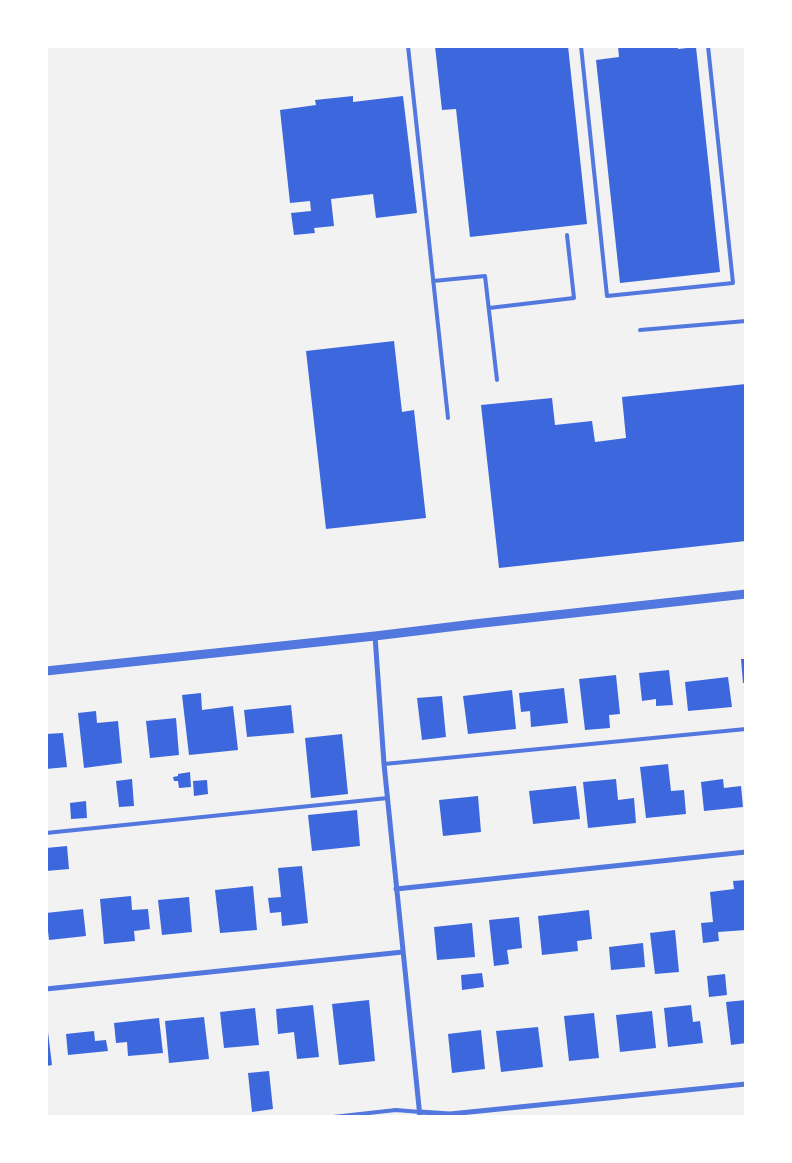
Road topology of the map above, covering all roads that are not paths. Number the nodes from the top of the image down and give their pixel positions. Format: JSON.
{"nodes":[{"id":1,"x":408,"y":46,"type":"edge"},
{"id":2,"x":581,"y":46,"type":"edge"},
{"id":3,"x":708,"y":46,"type":"edge"},
{"id":4,"x":567,"y":234,"type":"dead end"},
{"id":5,"x":433,"y":281,"type":"junction"},
{"id":6,"x":489,"y":308,"type":"junction"},
{"id":7,"x":746,"y":322,"type":"edge"},
{"id":8,"x":640,"y":330,"type":"dead end"},
{"id":9,"x":497,"y":380,"type":"dead end"},
{"id":10,"x":448,"y":418,"type":"dead end"},
{"id":11,"x":746,"y":594,"type":"edge"},
{"id":12,"x":375,"y":636,"type":"junction"},
{"id":13,"x":46,"y":670,"type":"edge"},
{"id":14,"x":746,"y":729,"type":"edge"},
{"id":15,"x":384,"y":764,"type":"junction"},
{"id":16,"x":388,"y":798,"type":"junction"},
{"id":17,"x":46,"y":833,"type":"edge"},
{"id":18,"x":746,"y":852,"type":"edge"},
{"id":19,"x":396,"y":889,"type":"junction"},
{"id":20,"x":403,"y":952,"type":"junction"},
{"id":21,"x":46,"y":989,"type":"edge"},
{"id":22,"x":746,"y":1084,"type":"edge"},
{"id":23,"x":420,"y":1114,"type":"edge"},
{"id":24,"x":333,"y":1117,"type":"edge"}],
"edges":[{"from":1,"to":5,"type":"lane"},
{"from":2,"to":3,"type":"lane"},
{"from":4,"to":6,"type":"lane"},
{"from":5,"to":6,"type":"lane"},
{"from":5,"to":10,"type":"lane"},
{"from":6,"to":9,"type":"lane"},
{"from":7,"to":8,"type":"lane"},
{"from":11,"to":12,"type":"street"},
{"from":12,"to":13,"type":"street"},
{"from":12,"to":15,"type":"street"},
{"from":14,"to":15,"type":"lane"},
{"from":15,"to":16,"type":"street"},
{"from":16,"to":17,"type":"lane"},
{"from":16,"to":19,"type":"street"},
{"from":18,"to":19,"type":"street"},
{"from":19,"to":20,"type":"street"},
{"from":20,"to":21,"type":"street"},
{"from":20,"to":23,"type":"street"},
{"from":22,"to":23,"type":"street"},
{"from":23,"to":24,"type":"lane"}]}
